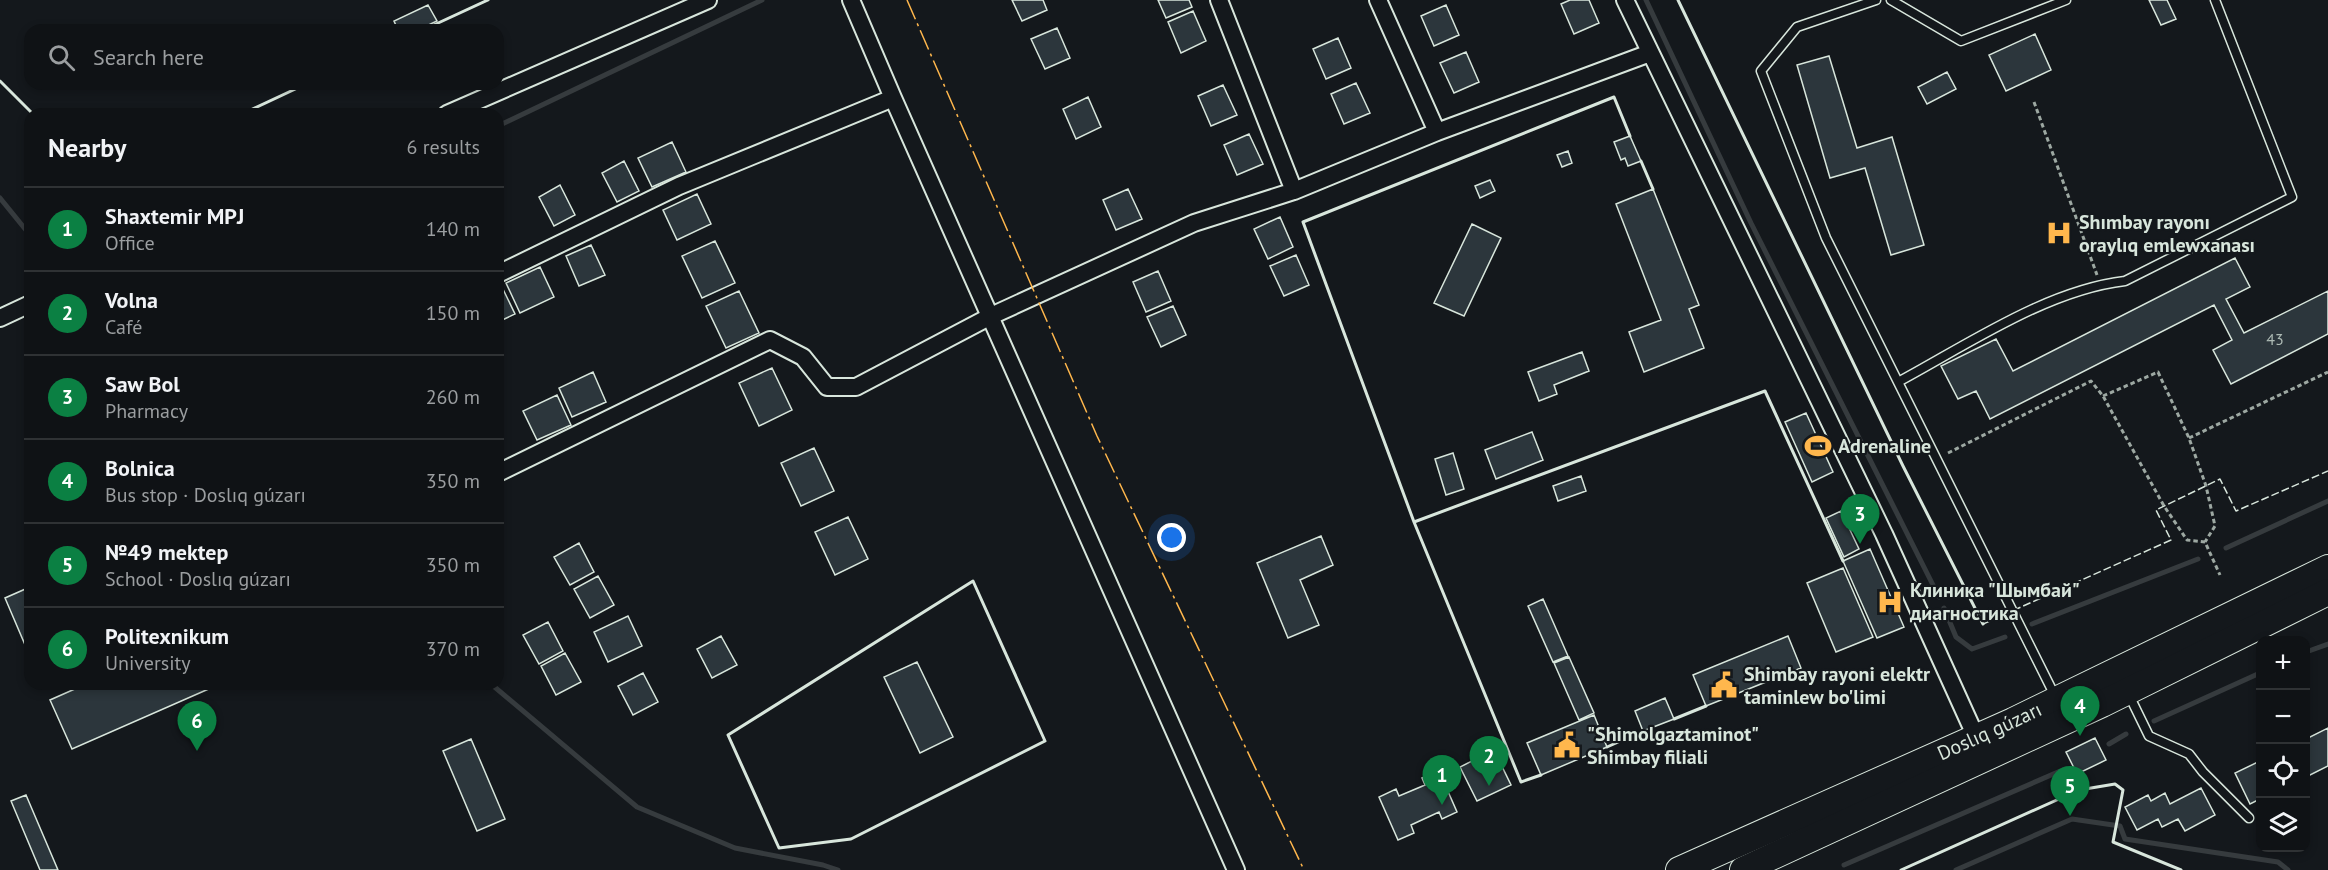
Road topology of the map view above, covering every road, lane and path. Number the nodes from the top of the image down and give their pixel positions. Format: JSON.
{"nodes":[{"id":1,"x":708,"y":0,"type":"edge"},
{"id":2,"x":851,"y":0,"type":"edge"},
{"id":3,"x":1219,"y":0,"type":"edge"},
{"id":4,"x":1378,"y":0,"type":"edge"},
{"id":5,"x":1625,"y":0,"type":"edge"},
{"id":6,"x":1876,"y":0,"type":"edge"},
{"id":7,"x":1891,"y":0,"type":"edge"},
{"id":8,"x":2066,"y":0,"type":"edge"},
{"id":9,"x":2215,"y":0,"type":"edge"},
{"id":10,"x":1650,"y":53,"type":"junction"},
{"id":11,"x":504,"y":89,"type":"edge"},
{"id":12,"x":502,"y":90,"type":"edge"},
{"id":13,"x":892,"y":98,"type":"junction"},
{"id":14,"x":2034,"y":102,"type":"dead end"},
{"id":15,"x":461,"y":108,"type":"edge"},
{"id":16,"x":1437,"y":132,"type":"junction"},
{"id":17,"x":1294,"y":191,"type":"junction"},
{"id":18,"x":504,"y":271,"type":"edge"},
{"id":19,"x":2100,"y":284,"type":"junction"},
{"id":20,"x":24,"y":307,"type":"edge"},
{"id":21,"x":991,"y":316,"type":"junction"},
{"id":22,"x":0,"y":318,"type":"edge"},
{"id":23,"x":2328,"y":372,"type":"edge"},
{"id":24,"x":1898,"y":382,"type":"junction"},
{"id":25,"x":2103,"y":396,"type":"junction"},
{"id":26,"x":2189,"y":438,"type":"junction"},
{"id":27,"x":1935,"y":459,"type":"junction"},
{"id":28,"x":504,"y":470,"type":"edge"},
{"id":29,"x":2205,"y":542,"type":"junction"},
{"id":30,"x":2328,"y":568,"type":"edge"},
{"id":31,"x":2220,"y":574,"type":"dead end"},
{"id":32,"x":2328,"y":592,"type":"edge"},
{"id":33,"x":2127,"y":692,"type":"junction"},
{"id":34,"x":2072,"y":701,"type":"junction"},
{"id":35,"x":1976,"y":737,"type":"junction"},
{"id":36,"x":2249,"y":818,"type":"dead end"},
{"id":37,"x":1236,"y":870,"type":"edge"},
{"id":38,"x":1679,"y":870,"type":"edge"},
{"id":39,"x":1743,"y":870,"type":"edge"}],
"edges":[{"from":1,"to":11,"type":"street"},
{"from":2,"to":13,"type":"street"},
{"from":3,"to":17,"type":"street"},
{"from":4,"to":16,"type":"street"},
{"from":5,"to":10,"type":"street"},
{"from":6,"to":24,"type":"lane"},
{"from":7,"to":8,"type":"lane"},
{"from":9,"to":19,"type":"lane"},
{"from":10,"to":16,"type":"street"},
{"from":10,"to":35,"type":"street"},
{"from":12,"to":15,"type":"street"},
{"from":13,"to":18,"type":"street"},
{"from":13,"to":21,"type":"street"},
{"from":14,"to":19,"type":"path"},
{"from":16,"to":17,"type":"street"},
{"from":17,"to":21,"type":"street"},
{"from":19,"to":24,"type":"lane"},
{"from":20,"to":22,"type":"street"},
{"from":21,"to":28,"type":"street"},
{"from":21,"to":37,"type":"street"},
{"from":23,"to":26,"type":"path"},
{"from":24,"to":27,"type":"lane"},
{"from":25,"to":26,"type":"path"},
{"from":25,"to":27,"type":"path"},
{"from":25,"to":29,"type":"path"},
{"from":26,"to":29,"type":"path"},
{"from":27,"to":34,"type":"lane"},
{"from":29,"to":31,"type":"path"},
{"from":30,"to":34,"type":"main road","name":"Doslıq gúzarı"},
{"from":32,"to":33,"type":"main road","name":"Doslıq gúzarı"},
{"from":33,"to":34,"type":"main road","name":"Doslıq gúzarı"},
{"from":33,"to":36,"type":"lane"},
{"from":34,"to":35,"type":"main road","name":"Doslıq gúzarı"},
{"from":34,"to":39,"type":"main road","name":"Doslıq gúzarı"},
{"from":35,"to":38,"type":"main road","name":"Doslıq gúzarı"}]}
